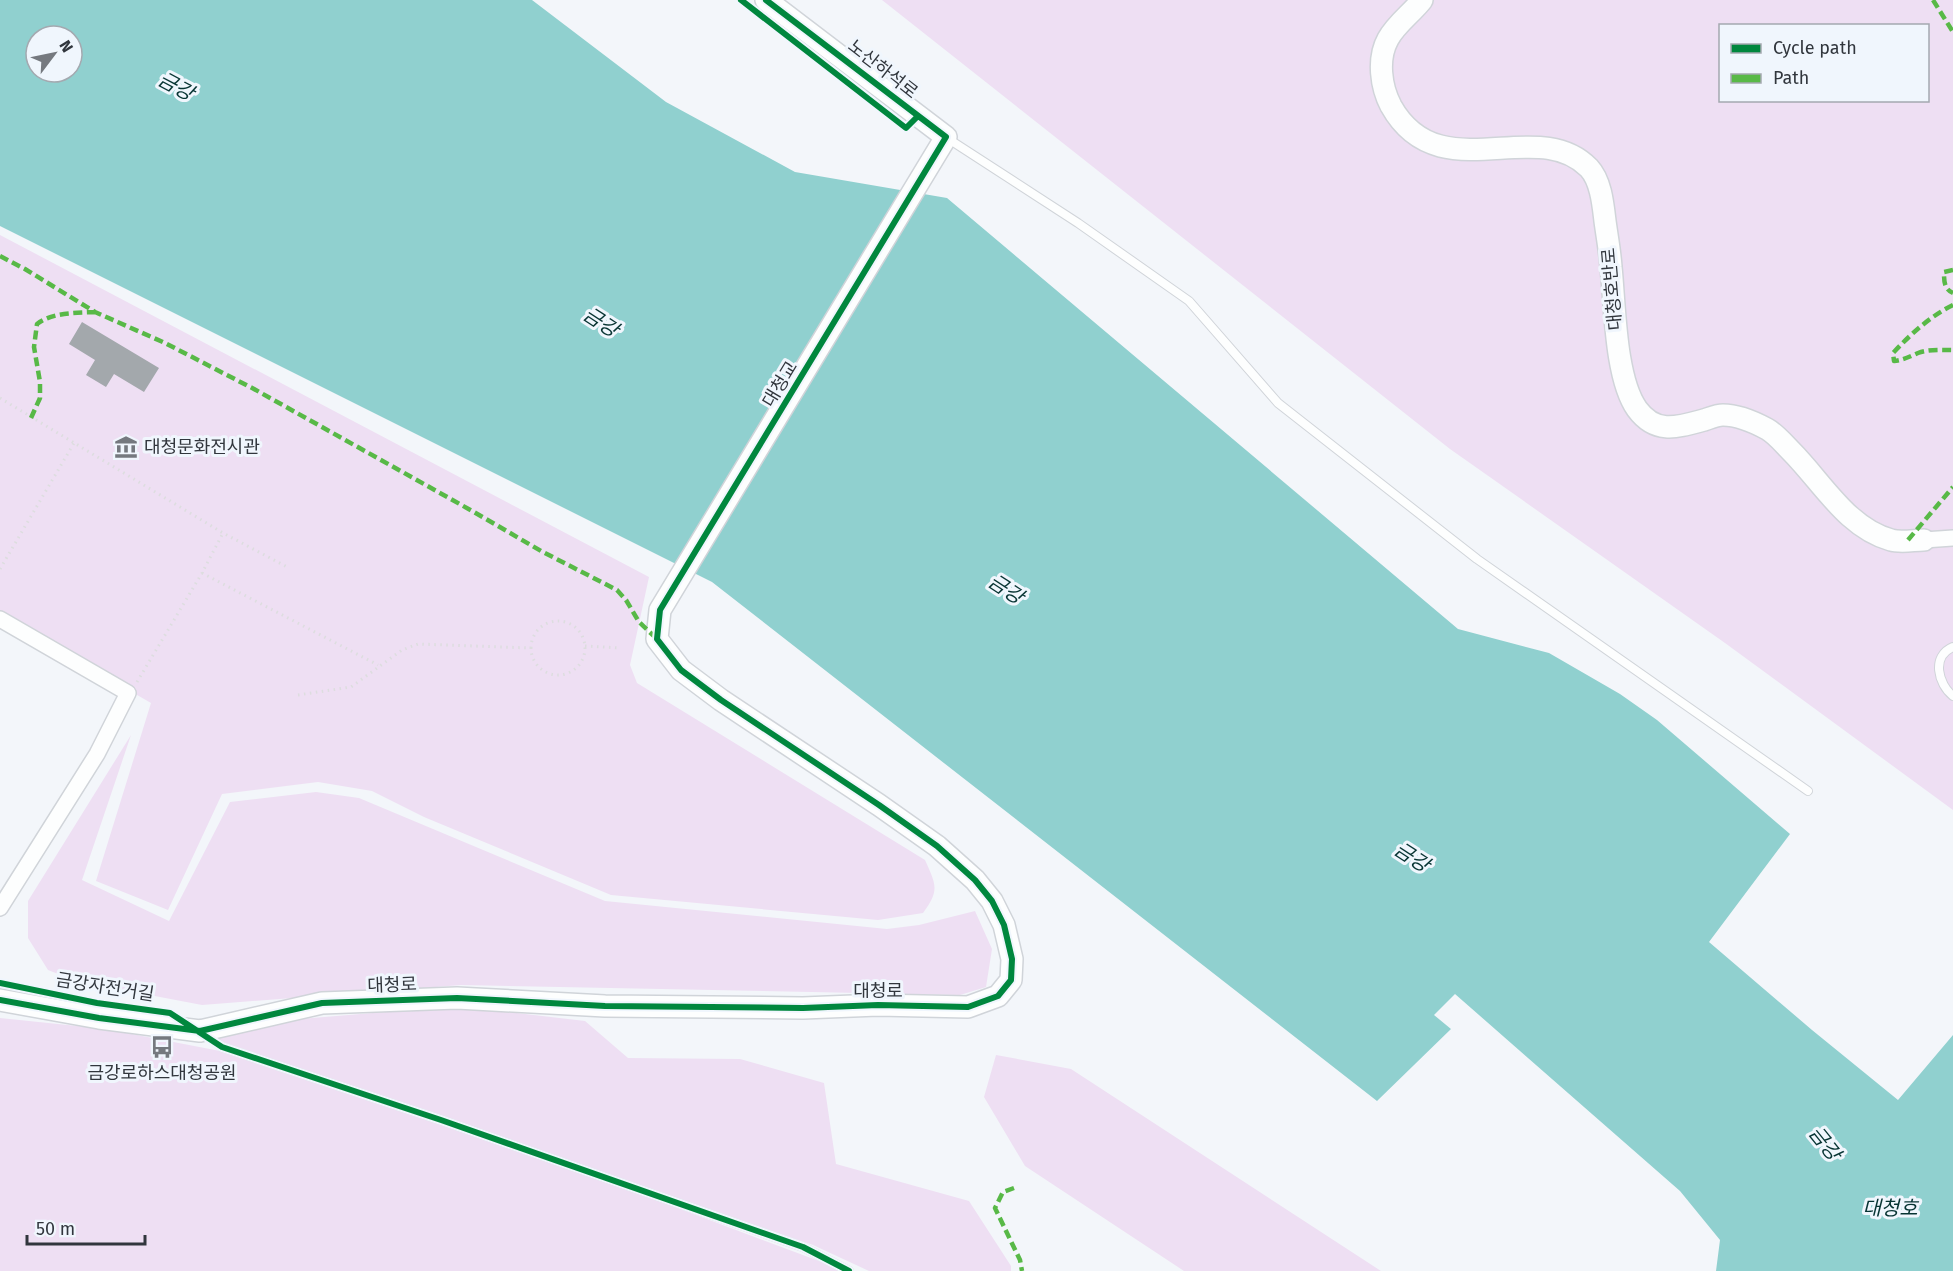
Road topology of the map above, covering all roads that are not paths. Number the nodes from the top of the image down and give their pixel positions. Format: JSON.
{"nodes":[{"id":1,"x":766,"y":0,"type":"edge"},
{"id":2,"x":1422,"y":0,"type":"edge"},
{"id":3,"x":946,"y":137,"type":"junction"},
{"id":4,"x":1953,"y":538,"type":"edge"},
{"id":5,"x":1924,"y":540,"type":"joint"},
{"id":6,"x":660,"y":610,"type":"joint"},
{"id":7,"x":0,"y":619,"type":"edge"},
{"id":8,"x":1953,"y":647,"type":"edge"},
{"id":9,"x":1953,"y":696,"type":"edge"},
{"id":10,"x":1808,"y":791,"type":"dead end"},
{"id":11,"x":0,"y":908,"type":"edge"},
{"id":12,"x":0,"y":1000,"type":"edge"},
{"id":13,"x":200,"y":1031,"type":"junction"},
{"id":14,"x":849,"y":1271,"type":"edge"}],
"edges":[{"from":1,"to":3,"type":"street","name":"노산하석로"},
{"from":2,"to":5,"type":"street","name":"대청호반로"},
{"from":3,"to":6,"type":"street","name":"대청교"},
{"from":3,"to":10,"type":"lane"},
{"from":4,"to":5,"type":"street"},
{"from":6,"to":13,"type":"street","name":"대청로"},
{"from":7,"to":11,"type":"street"},
{"from":8,"to":9,"type":"lane"},
{"from":12,"to":13,"type":"street","name":"대청로"},
{"from":13,"to":14,"type":"lane","name":"대청로"}]}
